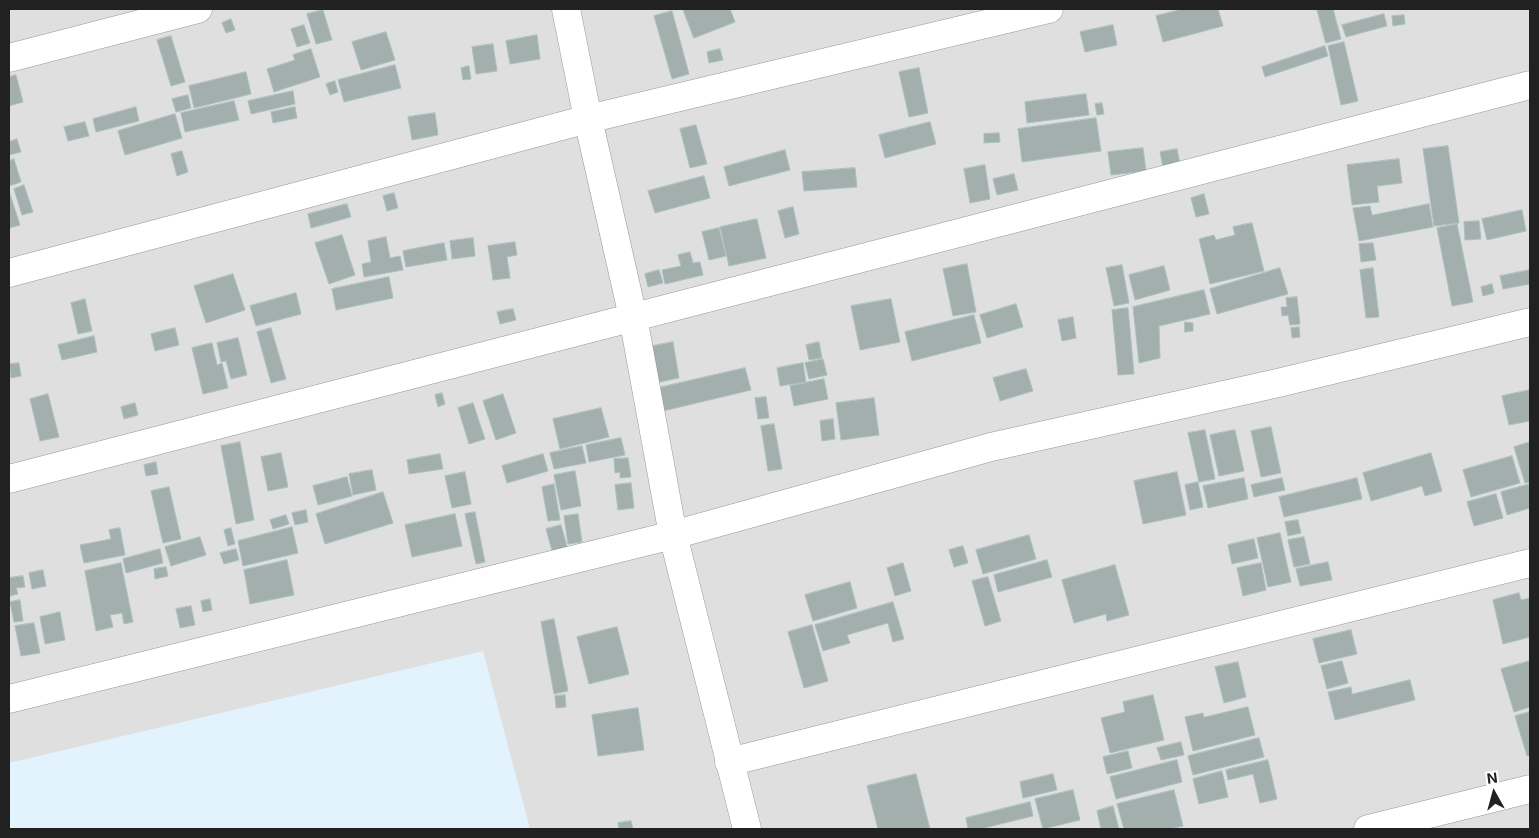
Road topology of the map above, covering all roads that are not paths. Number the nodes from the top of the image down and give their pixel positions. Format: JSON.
{"nodes":[{"id":1,"x":198,"y":9,"type":"edge"},
{"id":2,"x":566,"y":9,"type":"edge"},
{"id":3,"x":1049,"y":9,"type":"edge"},
{"id":4,"x":9,"y":58,"type":"edge"},
{"id":5,"x":1530,"y":85,"type":"edge"},
{"id":6,"x":588,"y":119,"type":"junction"},
{"id":7,"x":9,"y":273,"type":"edge"},
{"id":8,"x":633,"y":317,"type":"junction"},
{"id":9,"x":1530,"y":322,"type":"edge"},
{"id":10,"x":9,"y":479,"type":"edge"},
{"id":11,"x":673,"y":535,"type":"junction"},
{"id":12,"x":1530,"y":563,"type":"edge"},
{"id":13,"x":9,"y":699,"type":"edge"},
{"id":14,"x":729,"y":762,"type":"junction"},
{"id":15,"x":1530,"y":788,"type":"edge"},
{"id":16,"x":747,"y":829,"type":"edge"},
{"id":17,"x":1368,"y":829,"type":"edge"}],
"edges":[{"from":1,"to":4,"type":"street"},
{"from":2,"to":6,"type":"street"},
{"from":3,"to":6,"type":"street"},
{"from":5,"to":8,"type":"street"},
{"from":6,"to":7,"type":"street"},
{"from":6,"to":8,"type":"street"},
{"from":8,"to":10,"type":"street"},
{"from":8,"to":11,"type":"street"},
{"from":9,"to":11,"type":"street"},
{"from":11,"to":13,"type":"street"},
{"from":11,"to":14,"type":"street"},
{"from":12,"to":14,"type":"street"},
{"from":14,"to":16,"type":"street"},
{"from":15,"to":17,"type":"street"}]}
